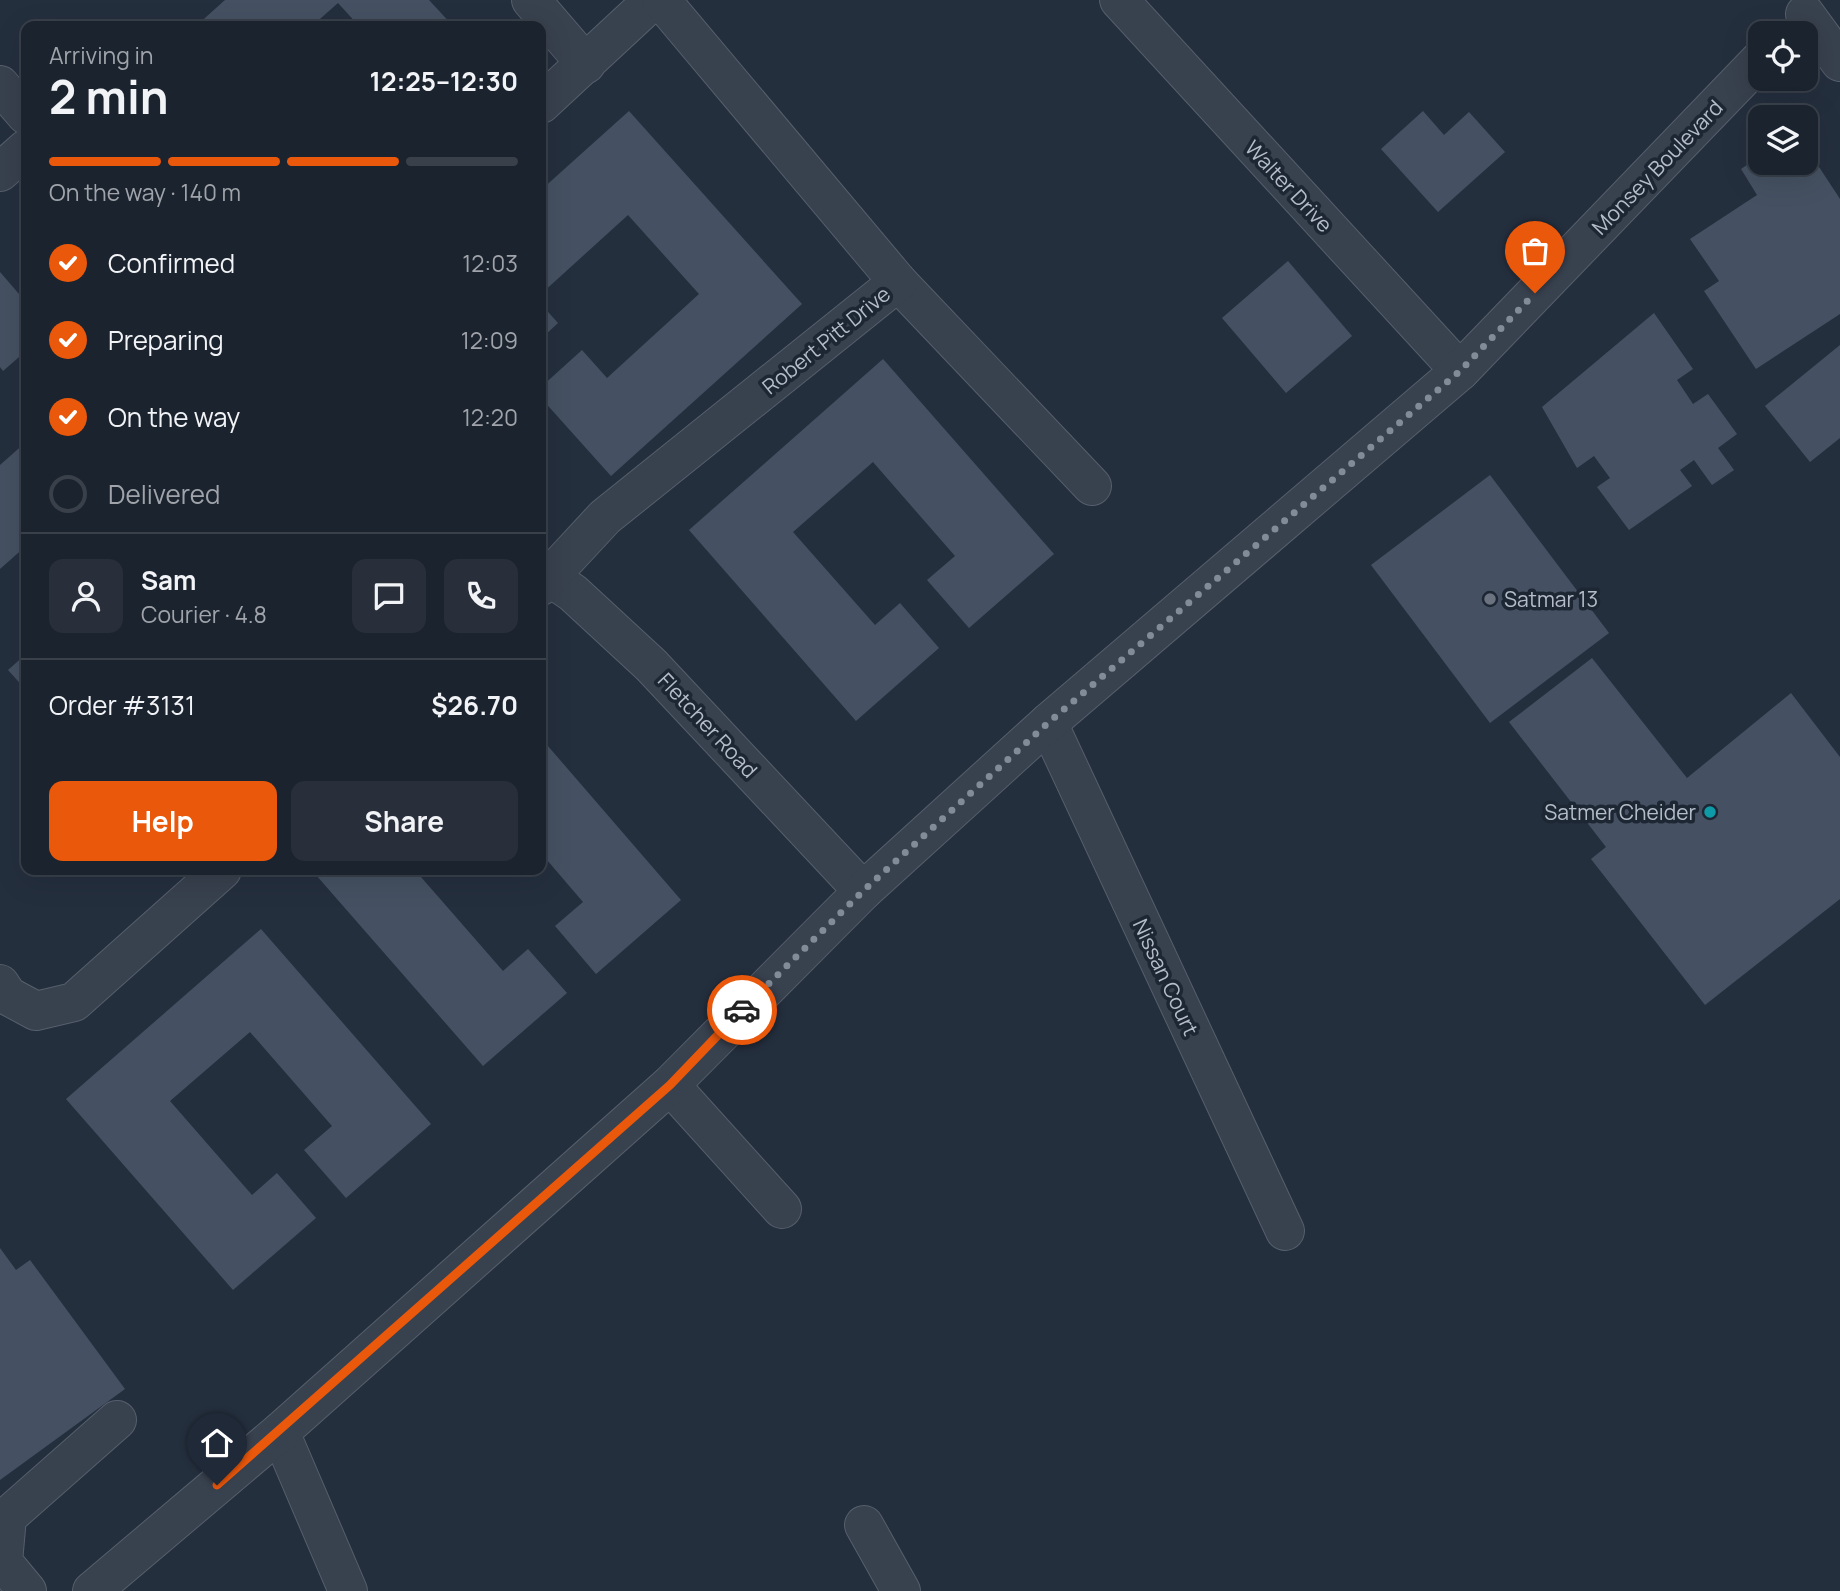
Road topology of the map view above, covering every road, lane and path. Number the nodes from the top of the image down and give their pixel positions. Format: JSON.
{"nodes":[{"id":1,"x":531,"y":0,"type":"edge"},
{"id":2,"x":653,"y":0,"type":"edge"},
{"id":3,"x":661,"y":0,"type":"edge"},
{"id":4,"x":1119,"y":0,"type":"edge"},
{"id":5,"x":1804,"y":16,"type":"edge"},
{"id":6,"x":1840,"y":62,"type":"edge"},
{"id":7,"x":586,"y":64,"type":"junction"},
{"id":8,"x":1748,"y":72,"type":"edge"},
{"id":9,"x":0,"y":85,"type":"edge"},
{"id":10,"x":546,"y":100,"type":"edge"},
{"id":11,"x":21,"y":109,"type":"edge"},
{"id":12,"x":21,"y":153,"type":"edge"},
{"id":13,"x":0,"y":172,"type":"edge"},
{"id":14,"x":898,"y":282,"type":"junction"},
{"id":15,"x":1460,"y":371,"type":"junction"},
{"id":16,"x":1092,"y":486,"type":"dead end"},
{"id":17,"x":546,"y":576,"type":"edge"},
{"id":18,"x":546,"y":579,"type":"edge"},
{"id":19,"x":1048,"y":723,"type":"junction"},
{"id":20,"x":216,"y":875,"type":"edge"},
{"id":21,"x":863,"y":891,"type":"junction"},
{"id":22,"x":0,"y":985,"type":"edge"},
{"id":23,"x":670,"y":1085,"type":"junction"},
{"id":24,"x":782,"y":1209,"type":"dead end"},
{"id":25,"x":1285,"y":1231,"type":"dead end"},
{"id":26,"x":117,"y":1420,"type":"dead end"},
{"id":27,"x":280,"y":1432,"type":"junction"},
{"id":28,"x":864,"y":1525,"type":"dead end"},
{"id":29,"x":27,"y":1591,"type":"edge"},
{"id":30,"x":92,"y":1591,"type":"edge"},
{"id":31,"x":348,"y":1591,"type":"edge"},
{"id":32,"x":901,"y":1591,"type":"edge"}],
"edges":[{"from":1,"to":7,"type":"street"},
{"from":2,"to":7,"type":"street"},
{"from":3,"to":14,"type":"street","name":"Robert Pitt Drive"},
{"from":4,"to":15,"type":"street","name":"Walter Drive"},
{"from":5,"to":6,"type":"street"},
{"from":7,"to":10,"type":"street"},
{"from":8,"to":15,"type":"street","name":"Monsey Boulevard"},
{"from":9,"to":11,"type":"street"},
{"from":12,"to":13,"type":"street"},
{"from":14,"to":16,"type":"street"},
{"from":14,"to":17,"type":"street","name":"Robert Pitt Drive"},
{"from":15,"to":19,"type":"street","name":"Monsey Boulevard"},
{"from":18,"to":21,"type":"street","name":"Fletcher Road"},
{"from":19,"to":21,"type":"street","name":"Monsey Boulevard"},
{"from":19,"to":25,"type":"street","name":"Nissan Court"},
{"from":20,"to":22,"type":"street"},
{"from":21,"to":23,"type":"street","name":"Monsey Boulevard"},
{"from":23,"to":24,"type":"street"},
{"from":23,"to":27,"type":"street","name":"Monsey Boulevard"},
{"from":26,"to":29,"type":"street"},
{"from":27,"to":30,"type":"street","name":"Monsey Boulevard"},
{"from":27,"to":31,"type":"street"},
{"from":28,"to":32,"type":"street"}]}
